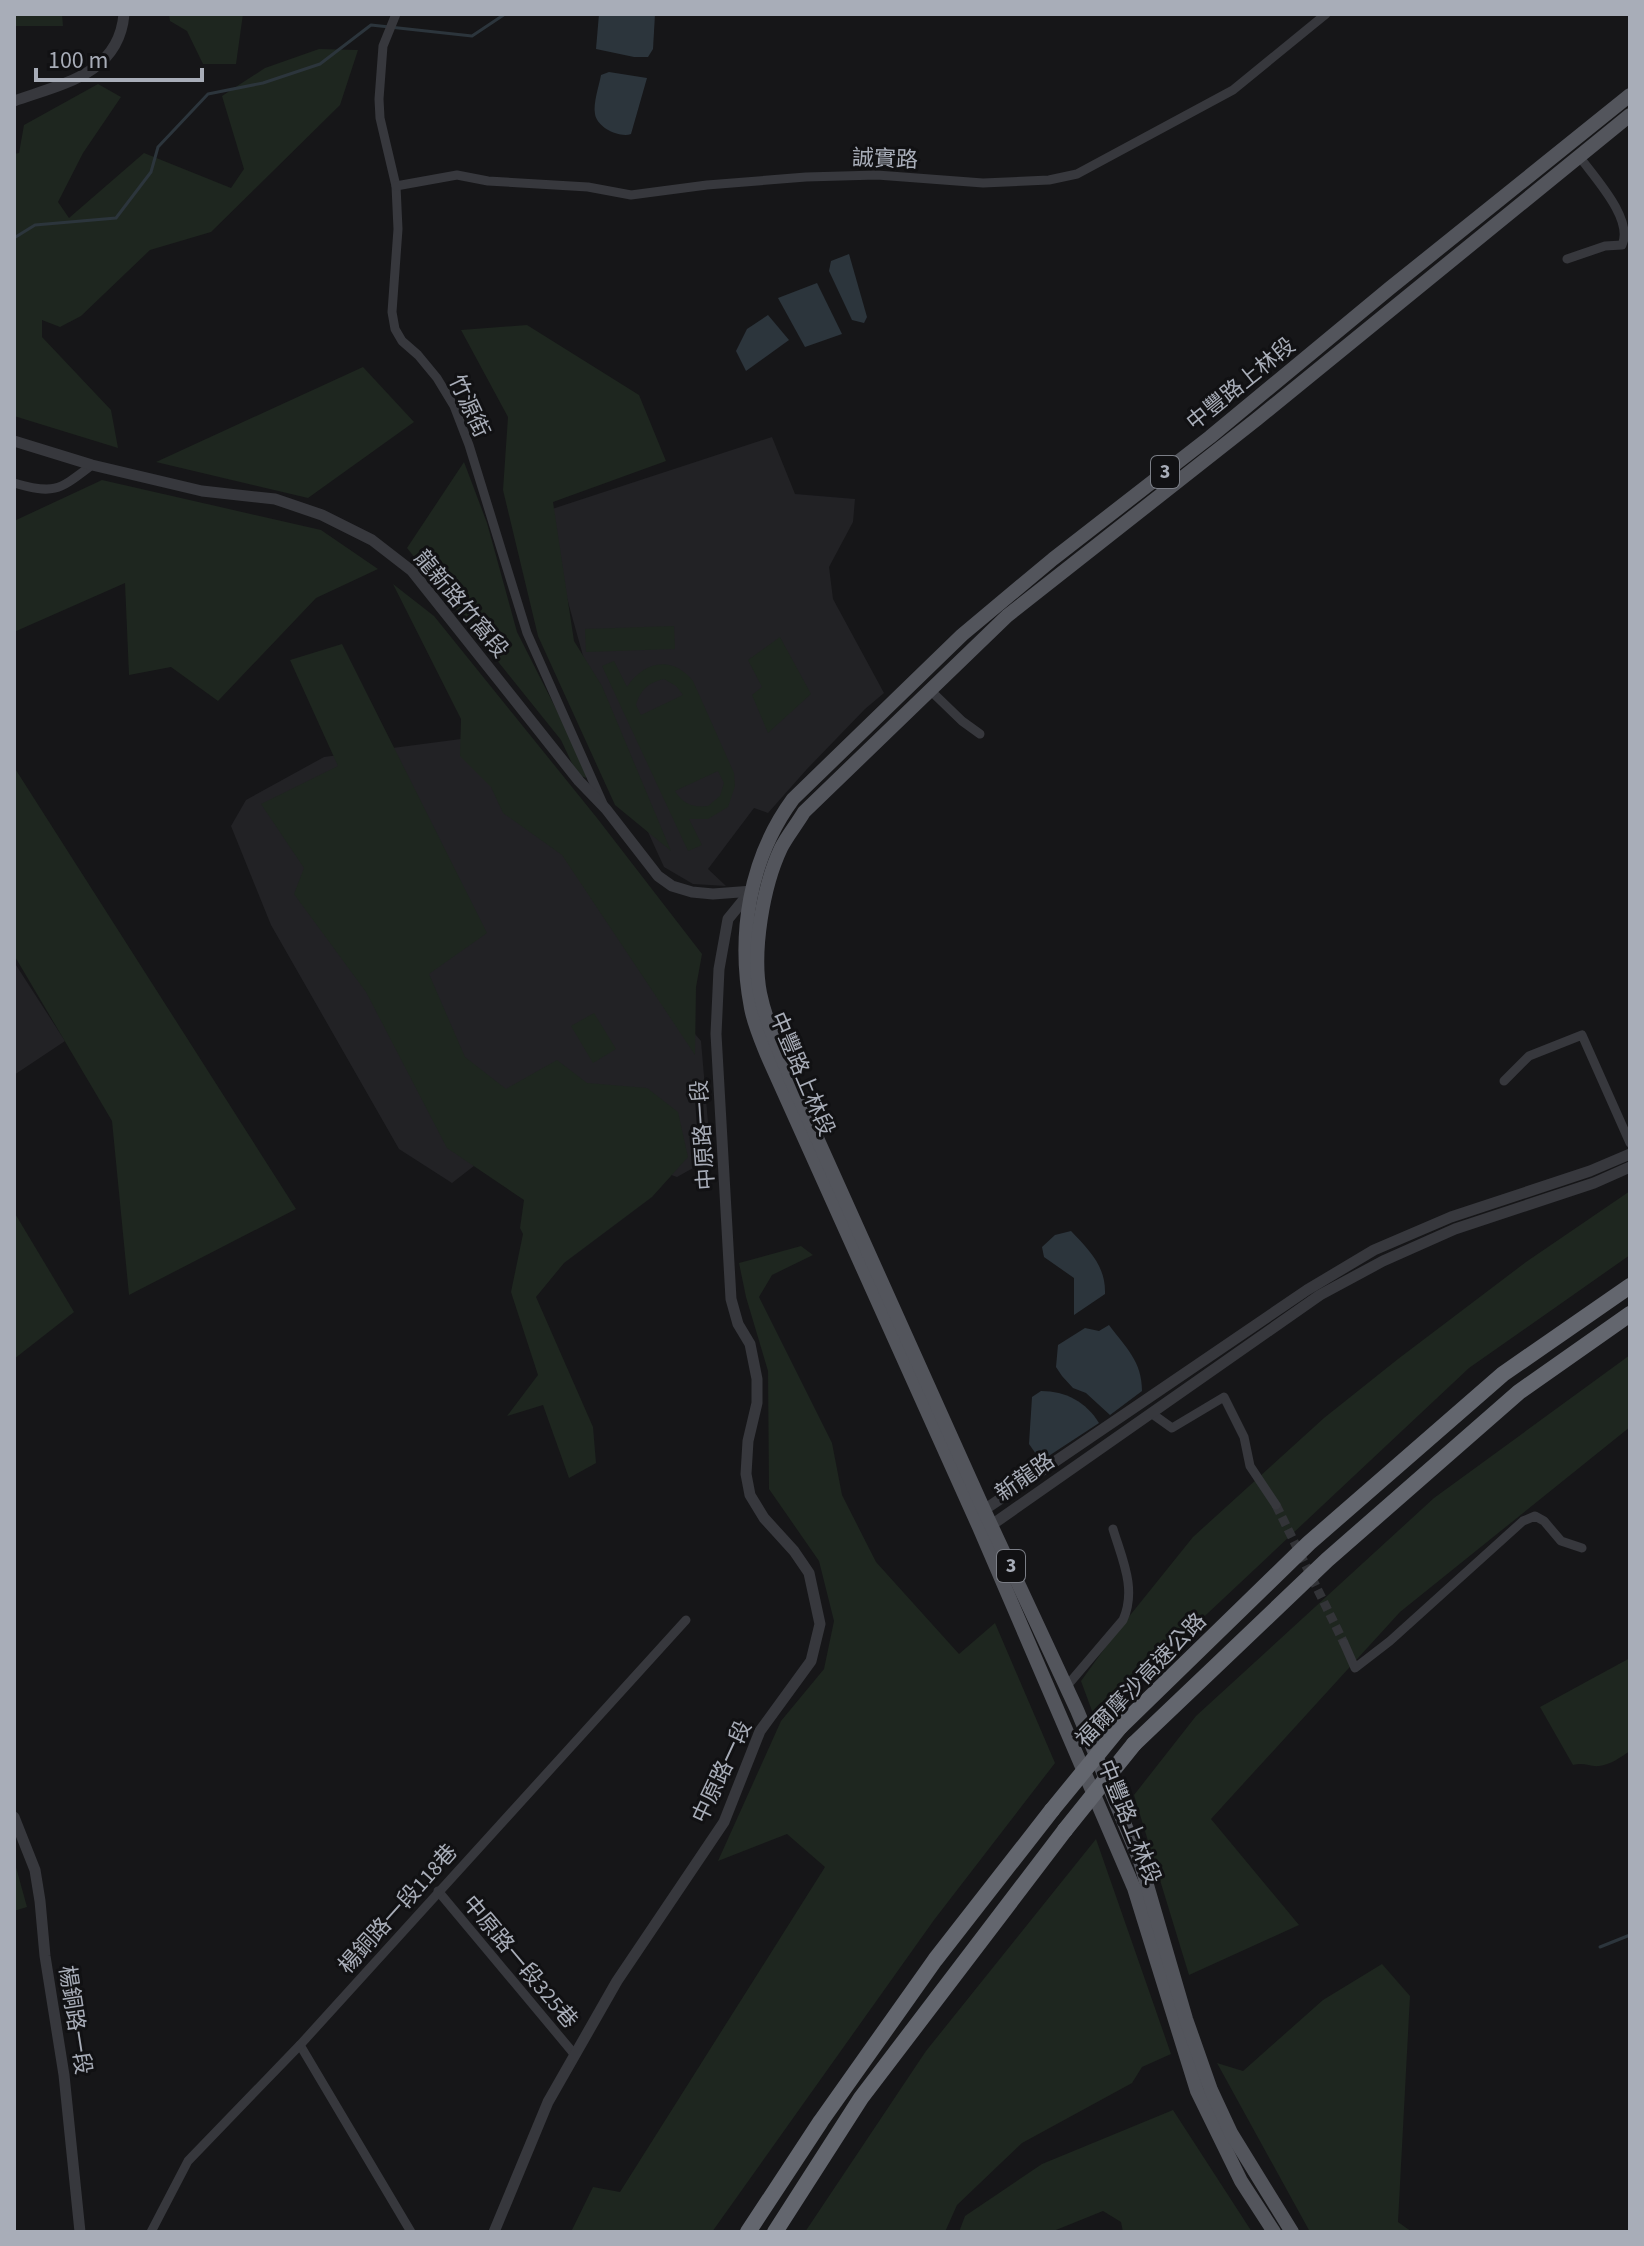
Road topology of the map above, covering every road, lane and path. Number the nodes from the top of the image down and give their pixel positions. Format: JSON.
{"nodes":[{"id":1,"x":124,"y":14,"type":"edge"},
{"id":2,"x":1326,"y":14,"type":"edge"},
{"id":3,"x":395,"y":18,"type":"edge"},
{"id":4,"x":1630,"y":95,"type":"edge"},
{"id":5,"x":14,"y":101,"type":"edge"},
{"id":6,"x":1630,"y":115,"type":"edge"},
{"id":7,"x":1579,"y":156,"type":"junction"},
{"id":8,"x":396,"y":186,"type":"junction"},
{"id":9,"x":1567,"y":259,"type":"dead end"},
{"id":10,"x":14,"y":441,"type":"edge"},
{"id":11,"x":92,"y":465,"type":"junction"},
{"id":12,"x":14,"y":483,"type":"edge"},
{"id":13,"x":931,"y":691,"type":"junction"},
{"id":14,"x":980,"y":734,"type":"dead end"},
{"id":15,"x":606,"y":809,"type":"junction"},
{"id":16,"x":758,"y":892,"type":"junction"},
{"id":17,"x":1504,"y":1081,"type":"dead end"},
{"id":18,"x":1630,"y":1143,"type":"edge"},
{"id":19,"x":1630,"y":1154,"type":"edge"},
{"id":20,"x":1630,"y":1167,"type":"edge"},
{"id":21,"x":1630,"y":1286,"type":"edge"},
{"id":22,"x":1630,"y":1314,"type":"edge"},
{"id":23,"x":1151,"y":1413,"type":"junction"},
{"id":24,"x":1276,"y":1505,"type":"tunnel mouth"},
{"id":25,"x":984,"y":1510,"type":"junction"},
{"id":26,"x":986,"y":1525,"type":"junction"},
{"id":27,"x":1113,"y":1529,"type":"dead end"},
{"id":28,"x":1582,"y":1548,"type":"dead end"},
{"id":29,"x":686,"y":1620,"type":"dead end"},
{"id":30,"x":1344,"y":1643,"type":"tunnel mouth"},
{"id":31,"x":1066,"y":1687,"type":"junction"},
{"id":32,"x":14,"y":1817,"type":"edge"},
{"id":33,"x":438,"y":1891,"type":"junction"},
{"id":34,"x":300,"y":2045,"type":"junction"},
{"id":35,"x":575,"y":2055,"type":"junction"},
{"id":36,"x":80,"y":2232,"type":"edge"},
{"id":37,"x":151,"y":2232,"type":"edge"},
{"id":38,"x":411,"y":2232,"type":"edge"},
{"id":39,"x":494,"y":2232,"type":"edge"},
{"id":40,"x":748,"y":2232,"type":"edge"},
{"id":41,"x":775,"y":2232,"type":"edge"},
{"id":42,"x":1274,"y":2232,"type":"edge"},
{"id":43,"x":1292,"y":2232,"type":"edge"}],
"edges":[{"from":1,"to":5,"type":"street"},
{"from":2,"to":8,"type":"street","name":"誠實路"},
{"from":3,"to":8,"type":"street","name":"竹源街"},
{"from":4,"to":16,"type":"main road","name":"中豐路上林段","number":"3"},
{"from":6,"to":7,"type":"main road","name":"中豐路上林段","number":"3"},
{"from":7,"to":9,"type":"street"},
{"from":7,"to":13,"type":"main road","name":"中豐路上林段","number":"3"},
{"from":8,"to":15,"type":"street","name":"竹源街"},
{"from":10,"to":11,"type":"street","name":"龍新路竹窩段"},
{"from":11,"to":12,"type":"street"},
{"from":11,"to":15,"type":"street","name":"龍新路竹窩段"},
{"from":13,"to":14,"type":"street"},
{"from":13,"to":16,"type":"main road","name":"中豐路上林段","number":"3"},
{"from":15,"to":16,"type":"street","name":"龍新路竹窩段"},
{"from":16,"to":25,"type":"main road","name":"中豐路上林段","number":"3"},
{"from":16,"to":26,"type":"main road","name":"中豐路上林段","number":"3"},
{"from":16,"to":35,"type":"street","name":"中原路一段"},
{"from":17,"to":18,"type":"street"},
{"from":19,"to":25,"type":"street","name":"新龍路"},
{"from":20,"to":23,"type":"street","name":"新龍路"},
{"from":21,"to":40,"type":"highway","name":"福爾摩沙高速公路","bridge":true},
{"from":22,"to":41,"type":"highway","name":"福爾摩沙高速公路","bridge":true},
{"from":23,"to":24,"type":"street"},
{"from":23,"to":26,"type":"street","name":"新龍路"},
{"from":25,"to":26,"type":"main road","name":"中豐路上林段","number":"3"},
{"from":26,"to":31,"type":"main road","name":"中豐路上林段","number":"3"},
{"from":26,"to":42,"type":"main road","name":"中豐路上林段","number":"3"},
{"from":27,"to":31,"type":"street"},
{"from":28,"to":30,"type":"street"},
{"from":29,"to":33,"type":"street","name":"楊銅路一段118巷"},
{"from":31,"to":43,"type":"main road","name":"中豐路上林段","number":"3"},
{"from":32,"to":36,"type":"street","name":"楊銅路一段"},
{"from":33,"to":34,"type":"street","name":"楊銅路一段118巷"},
{"from":33,"to":35,"type":"street","name":"中原路一段325巷"},
{"from":34,"to":37,"type":"street","name":"楊銅路一段118巷"},
{"from":34,"to":38,"type":"street"},
{"from":35,"to":39,"type":"street","name":"中原路一段"}]}
